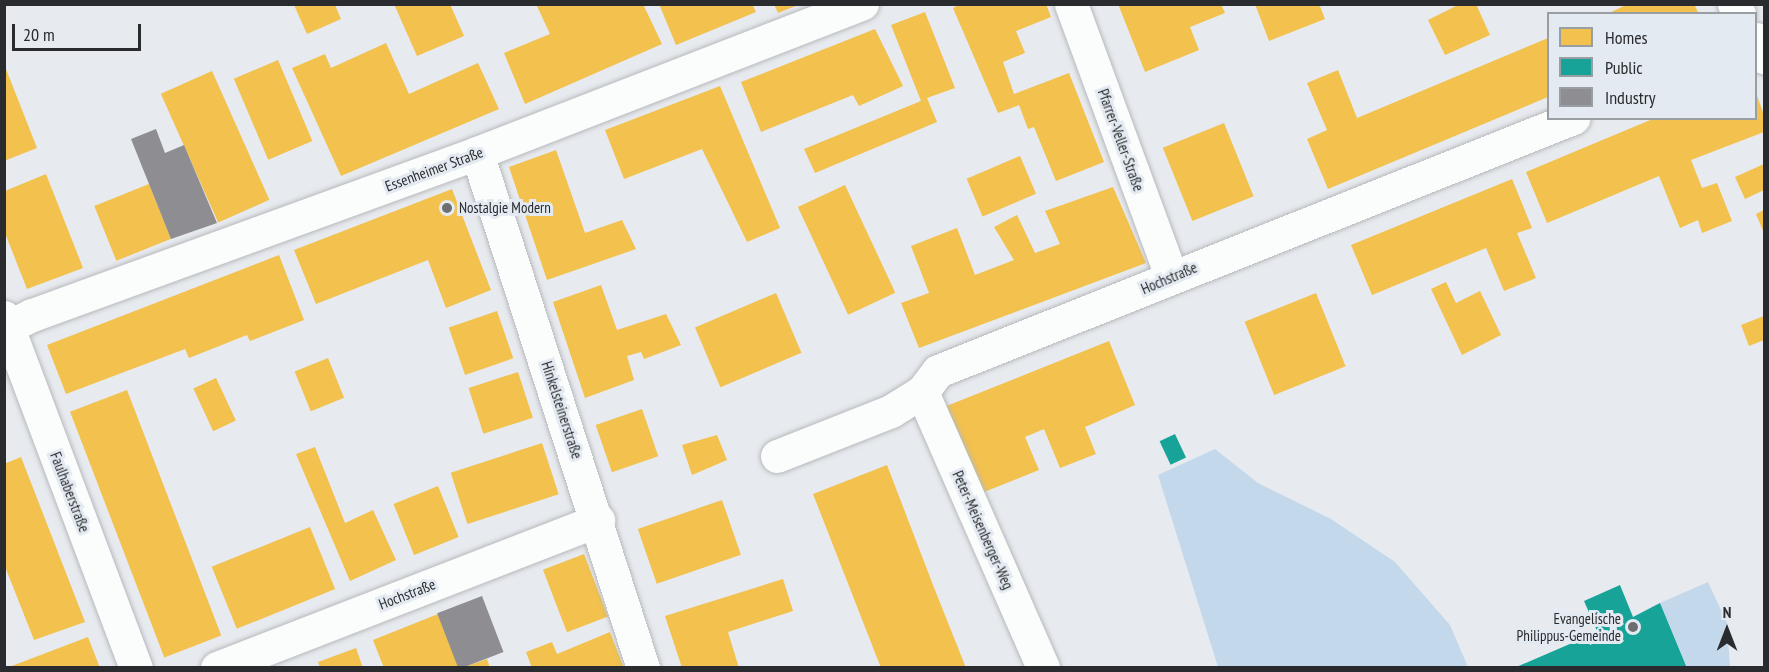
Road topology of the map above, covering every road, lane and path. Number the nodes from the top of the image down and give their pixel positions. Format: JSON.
{"nodes":[{"id":1,"x":862,"y":4,"type":"edge"},
{"id":2,"x":1071,"y":4,"type":"edge"},
{"id":3,"x":1568,"y":120,"type":"edge"},
{"id":4,"x":477,"y":153,"type":"junction"},
{"id":5,"x":1171,"y":276,"type":"junction"},
{"id":6,"x":6,"y":324,"type":"edge"},
{"id":7,"x":922,"y":392,"type":"junction"},
{"id":8,"x":777,"y":456,"type":"dead end"},
{"id":9,"x":598,"y":520,"type":"junction"},
{"id":10,"x":136,"y":668,"type":"edge"},
{"id":11,"x":217,"y":668,"type":"edge"},
{"id":12,"x":643,"y":668,"type":"edge"},
{"id":13,"x":1043,"y":668,"type":"edge"}],
"edges":[{"from":1,"to":4,"type":"street","name":"Essenheimer Straße"},
{"from":2,"to":5,"type":"street","name":"Pfarrer-Veller-Straße"},
{"from":3,"to":5,"type":"street","name":"Hochstraße"},
{"from":4,"to":6,"type":"street","name":"Essenheimer Straße"},
{"from":4,"to":9,"type":"street","name":"Hinkelsteinerstraße"},
{"from":5,"to":7,"type":"street","name":"Hochstraße"},
{"from":6,"to":10,"type":"street","name":"Faulhaberstraße"},
{"from":7,"to":8,"type":"street","name":"Hochstraße"},
{"from":7,"to":13,"type":"street","name":"Peter-Meisenberger-Weg"},
{"from":9,"to":11,"type":"street","name":"Hochstraße"},
{"from":9,"to":12,"type":"street","name":"Hinkelsteinerstraße"}]}
